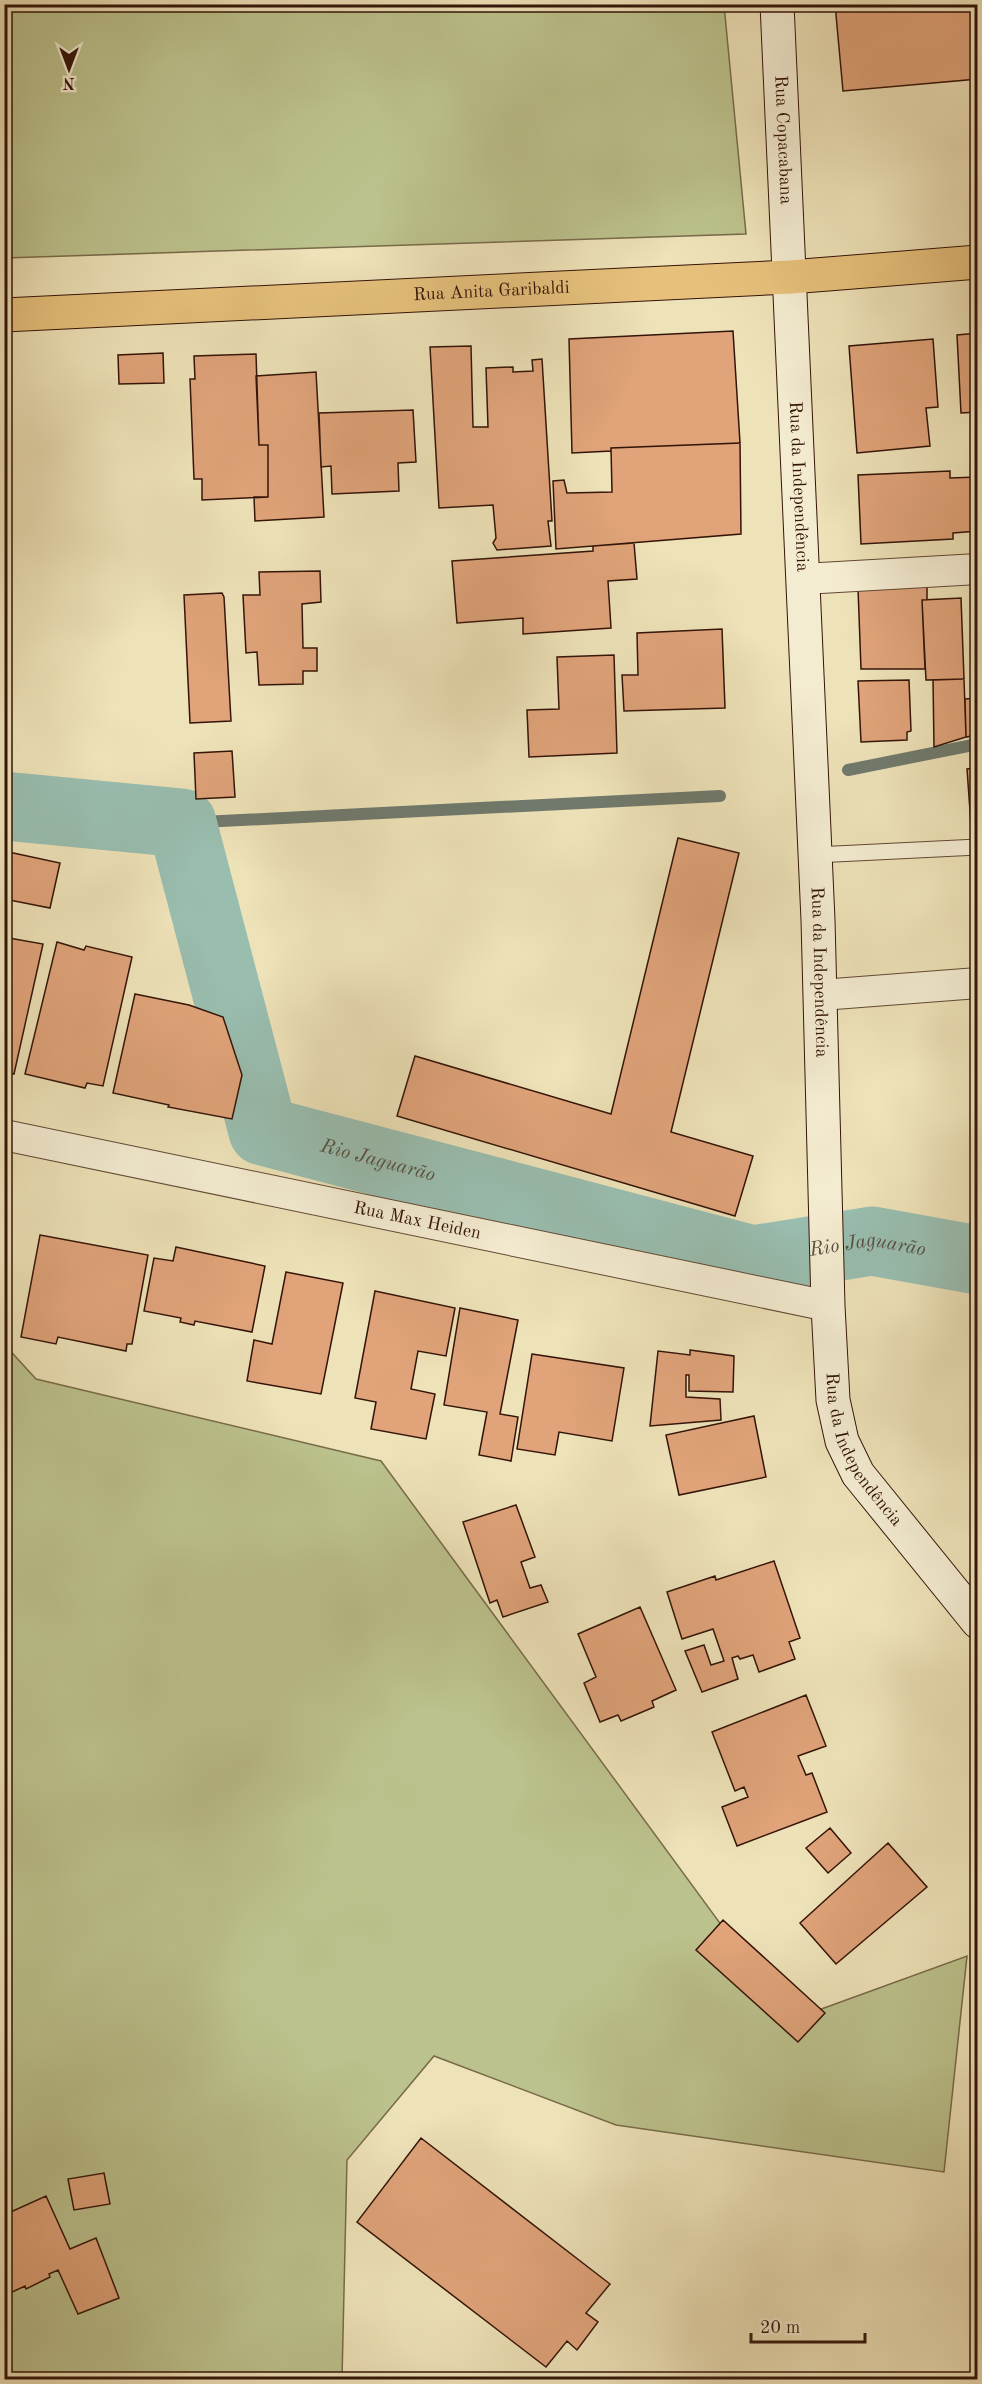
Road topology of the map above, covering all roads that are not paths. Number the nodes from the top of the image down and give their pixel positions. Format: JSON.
{"nodes":[{"id":1,"x":777,"y":4,"type":"edge"},
{"id":2,"x":978,"y":262,"type":"edge"},
{"id":3,"x":790,"y":277,"type":"junction"},
{"id":4,"x":4,"y":315,"type":"edge"},
{"id":5,"x":978,"y":570,"type":"edge"},
{"id":6,"x":803,"y":579,"type":"junction"},
{"id":7,"x":978,"y":847,"type":"edge"},
{"id":8,"x":815,"y":855,"type":"junction"},
{"id":9,"x":978,"y":983,"type":"edge"},
{"id":10,"x":821,"y":994,"type":"junction"},
{"id":11,"x":4,"y":1135,"type":"edge"},
{"id":12,"x":828,"y":1306,"type":"junction"},
{"id":13,"x":978,"y":1622,"type":"edge"}],
"edges":[{"from":1,"to":3,"type":"street","name":"Rua Copacabana"},
{"from":2,"to":3,"type":"main road","name":"Rua Anita Garibaldi"},
{"from":3,"to":4,"type":"main road","name":"Rua Anita Garibaldi"},
{"from":3,"to":6,"type":"street","name":"Rua da Independência"},
{"from":5,"to":6,"type":"street"},
{"from":6,"to":8,"type":"street","name":"Rua da Independência"},
{"from":7,"to":8,"type":"lane"},
{"from":8,"to":10,"type":"street","name":"Rua da Independência"},
{"from":9,"to":10,"type":"street"},
{"from":10,"to":12,"type":"street","name":"Rua da Independência"},
{"from":11,"to":12,"type":"street","name":"Rua Max Heiden"},
{"from":12,"to":13,"type":"street","name":"Rua da Independência"}]}
